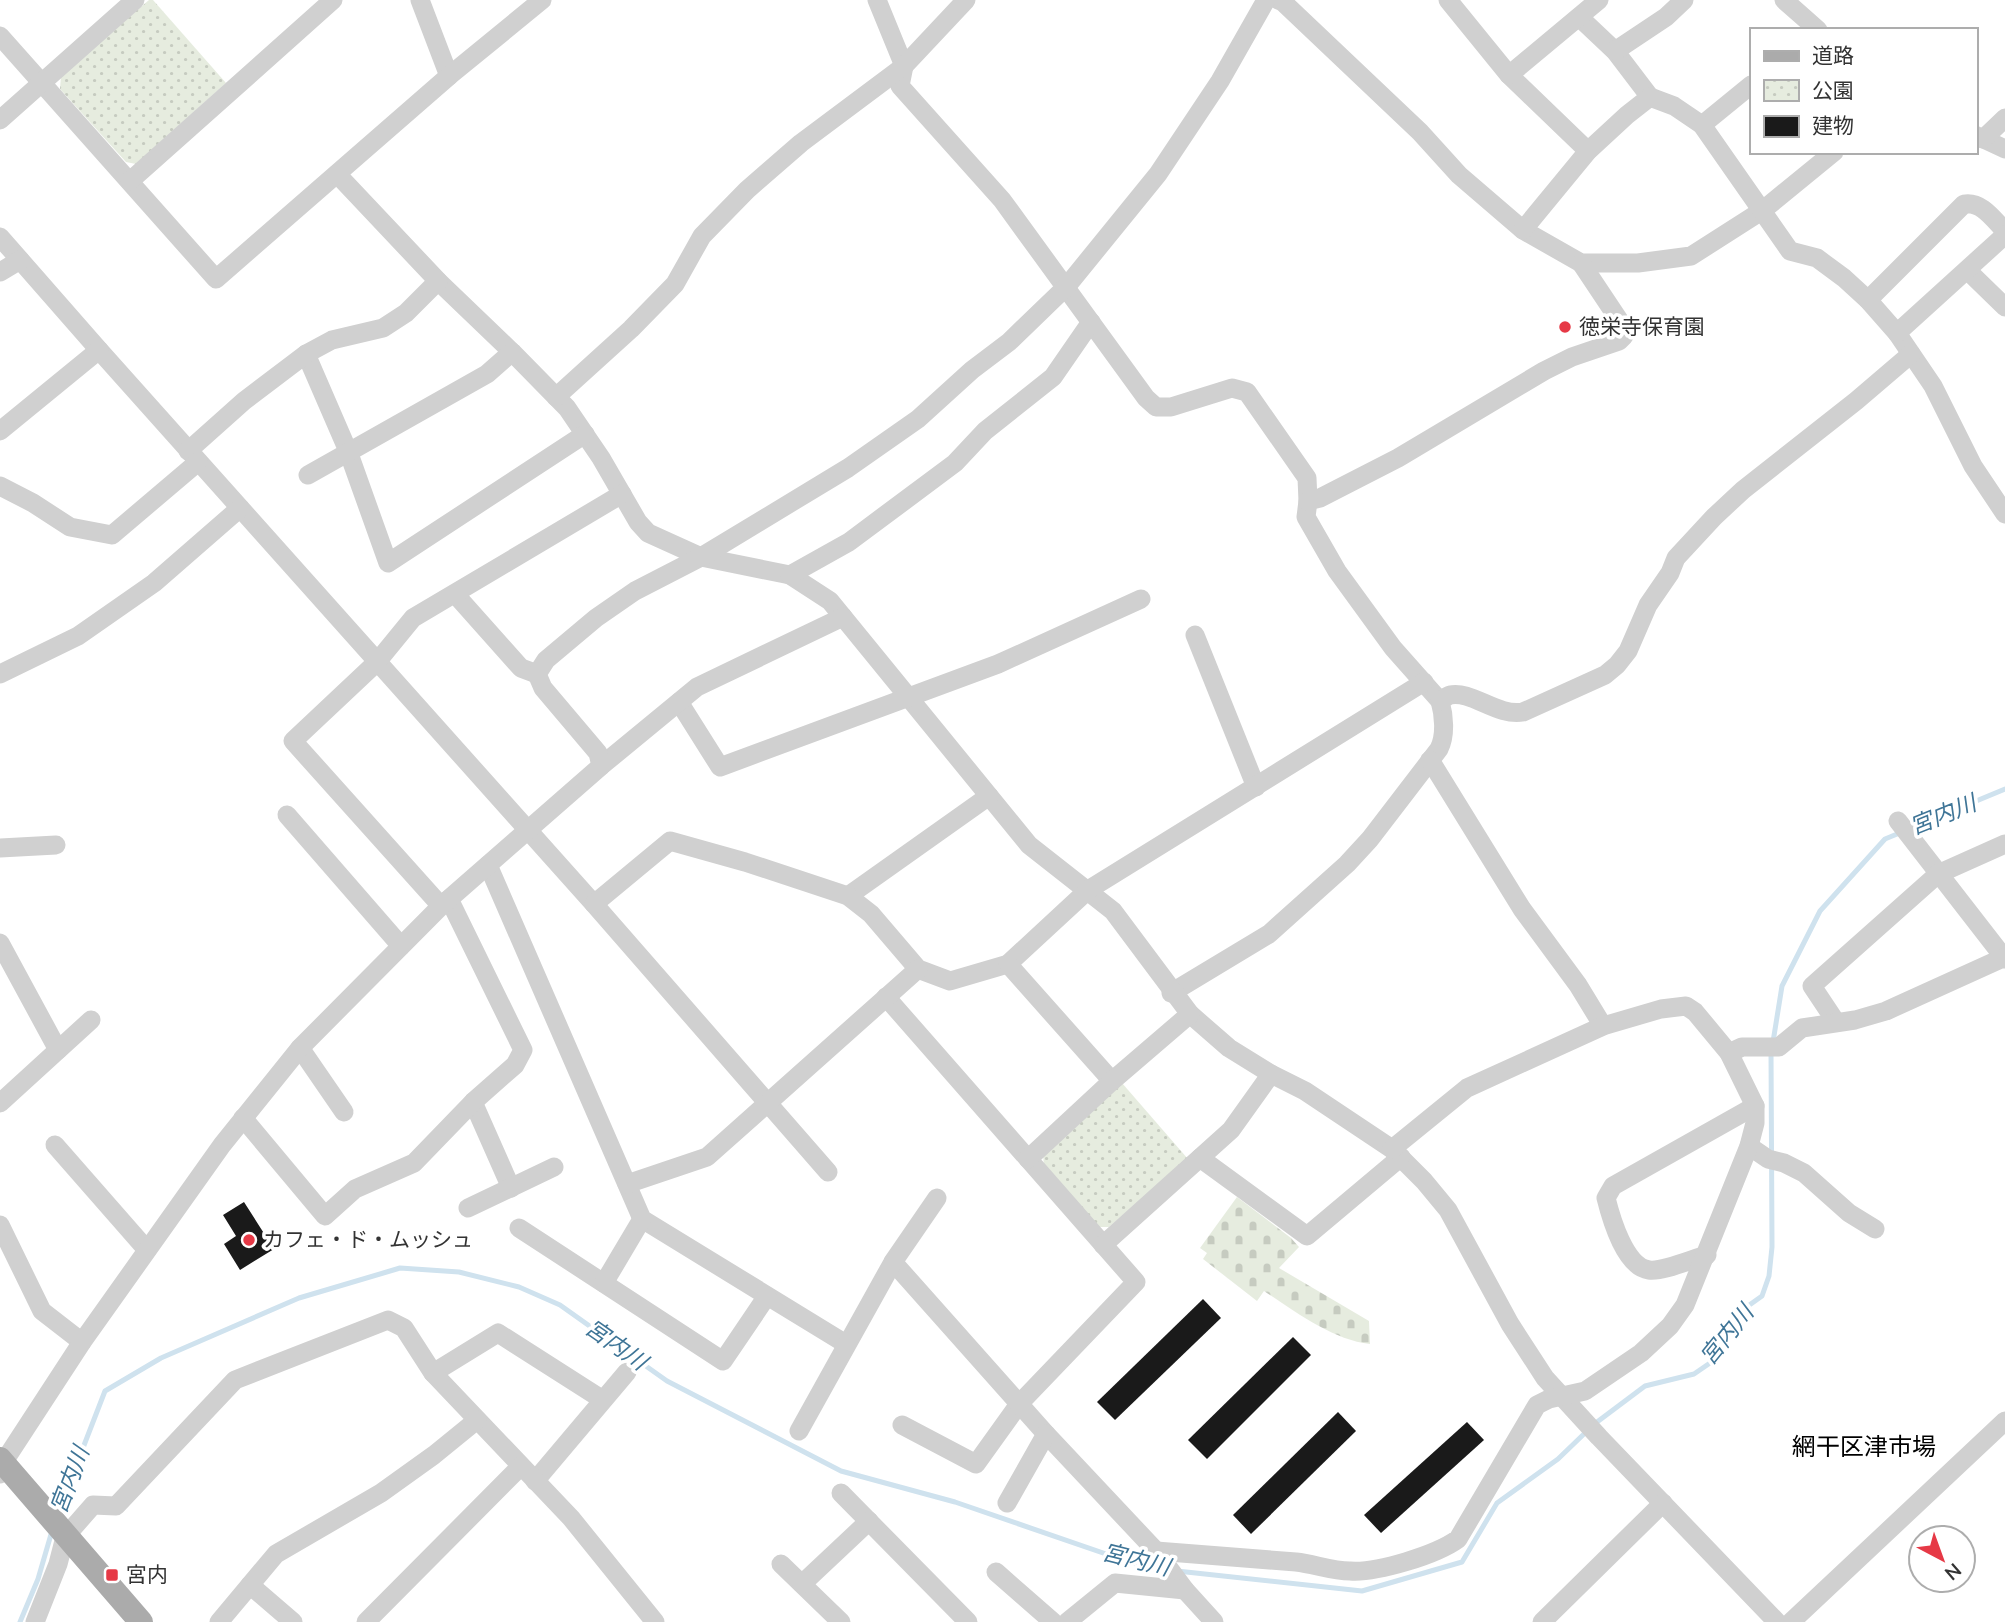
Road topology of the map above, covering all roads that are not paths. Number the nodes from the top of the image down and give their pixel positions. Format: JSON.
{"nodes":[{"id":1,"x":135,"y":0,"type":"edge"},
{"id":2,"x":333,"y":0,"type":"edge"},
{"id":3,"x":420,"y":0,"type":"edge"},
{"id":4,"x":877,"y":0,"type":"edge"},
{"id":5,"x":965,"y":0,"type":"edge"},
{"id":6,"x":1266,"y":0,"type":"edge"},
{"id":7,"x":1278,"y":0,"type":"edge"},
{"id":8,"x":1448,"y":0,"type":"edge"},
{"id":9,"x":1599,"y":0,"type":"edge"},
{"id":10,"x":1684,"y":0,"type":"edge"},
{"id":11,"x":1784,"y":0,"type":"edge"},
{"id":12,"x":537,"y":2,"type":"edge"},
{"id":13,"x":1579,"y":17,"type":"junction"},
{"id":14,"x":1816,"y":28,"type":"edge"},
{"id":15,"x":0,"y":36,"type":"edge"},
{"id":16,"x":1615,"y":51,"type":"junction"},
{"id":17,"x":904,"y":66,"type":"junction"},
{"id":18,"x":1509,"y":75,"type":"junction"},
{"id":19,"x":449,"y":76,"type":"junction"},
{"id":20,"x":42,"y":82,"type":"junction"},
{"id":21,"x":1750,"y":86,"type":"edge"},
{"id":22,"x":1650,"y":97,"type":"junction"},
{"id":23,"x":2005,"y":118,"type":"edge"},
{"id":24,"x":0,"y":120,"type":"edge"},
{"id":25,"x":1702,"y":125,"type":"junction"},
{"id":26,"x":1979,"y":137,"type":"edge"},
{"id":27,"x":2005,"y":149,"type":"edge"},
{"id":28,"x":1588,"y":150,"type":"junction"},
{"id":29,"x":1832,"y":154,"type":"edge"},
{"id":30,"x":337,"y":174,"type":"junction"},
{"id":31,"x":130,"y":181,"type":"junction"},
{"id":32,"x":1763,"y":210,"type":"junction"},
{"id":33,"x":1523,"y":230,"type":"junction"},
{"id":34,"x":2005,"y":233,"type":"edge"},
{"id":35,"x":0,"y":236,"type":"edge"},
{"id":36,"x":20,"y":260,"type":"junction"},
{"id":37,"x":1581,"y":263,"type":"junction"},
{"id":38,"x":1967,"y":270,"type":"junction"},
{"id":39,"x":0,"y":272,"type":"edge"},
{"id":40,"x":438,"y":281,"type":"junction"},
{"id":41,"x":1067,"y":286,"type":"junction"},
{"id":42,"x":1868,"y":300,"type":"junction"},
{"id":43,"x":2005,"y":307,"type":"edge"},
{"id":44,"x":1091,"y":322,"type":"junction"},
{"id":45,"x":1897,"y":333,"type":"junction"},
{"id":46,"x":99,"y":350,"type":"junction"},
{"id":47,"x":512,"y":352,"type":"junction"},
{"id":48,"x":306,"y":354,"type":"junction"},
{"id":49,"x":1911,"y":354,"type":"junction"},
{"id":50,"x":556,"y":397,"type":"junction"},
{"id":51,"x":0,"y":431,"type":"edge"},
{"id":52,"x":585,"y":435,"type":"junction"},
{"id":53,"x":348,"y":451,"type":"junction"},
{"id":54,"x":193,"y":456,"type":"junction"},
{"id":55,"x":309,"y":475,"type":"dead end"},
{"id":56,"x":0,"y":486,"type":"edge"},
{"id":57,"x":622,"y":494,"type":"junction"},
{"id":58,"x":1308,"y":501,"type":"junction"},
{"id":59,"x":240,"y":508,"type":"junction"},
{"id":60,"x":2005,"y":514,"type":"edge"},
{"id":61,"x":701,"y":557,"type":"junction"},
{"id":62,"x":790,"y":575,"type":"junction"},
{"id":63,"x":455,"y":594,"type":"junction"},
{"id":64,"x":1140,"y":598,"type":"dead end"},
{"id":65,"x":843,"y":617,"type":"junction"},
{"id":66,"x":1195,"y":635,"type":"dead end"},
{"id":67,"x":377,"y":662,"type":"junction"},
{"id":68,"x":0,"y":674,"type":"edge"},
{"id":69,"x":537,"y":674,"type":"junction"},
{"id":70,"x":1424,"y":682,"type":"junction"},
{"id":71,"x":907,"y":696,"type":"junction"},
{"id":72,"x":1440,"y":701,"type":"junction"},
{"id":73,"x":679,"y":702,"type":"junction"},
{"id":74,"x":1430,"y":760,"type":"junction"},
{"id":75,"x":601,"y":766,"type":"junction"},
{"id":76,"x":1256,"y":786,"type":"junction"},
{"id":77,"x":989,"y":796,"type":"junction"},
{"id":78,"x":287,"y":815,"type":"dead end"},
{"id":79,"x":1903,"y":829,"type":"dead end"},
{"id":80,"x":527,"y":830,"type":"junction"},
{"id":81,"x":56,"y":845,"type":"dead end"},
{"id":82,"x":0,"y":848,"type":"edge"},
{"id":83,"x":2002,"y":851,"type":"edge"},
{"id":84,"x":488,"y":866,"type":"junction"},
{"id":85,"x":1938,"y":874,"type":"junction"},
{"id":86,"x":1088,"y":891,"type":"junction"},
{"id":87,"x":848,"y":896,"type":"junction"},
{"id":88,"x":445,"y":903,"type":"junction"},
{"id":89,"x":594,"y":904,"type":"junction"},
{"id":90,"x":0,"y":943,"type":"edge"},
{"id":91,"x":401,"y":946,"type":"junction"},
{"id":92,"x":2004,"y":958,"type":"edge"},
{"id":93,"x":1007,"y":964,"type":"junction"},
{"id":94,"x":918,"y":968,"type":"junction"},
{"id":95,"x":1171,"y":993,"type":"junction"},
{"id":96,"x":886,"y":997,"type":"junction"},
{"id":97,"x":1189,"y":1014,"type":"junction"},
{"id":98,"x":91,"y":1020,"type":"dead end"},
{"id":99,"x":1836,"y":1022,"type":"junction"},
{"id":100,"x":1603,"y":1026,"type":"junction"},
{"id":101,"x":300,"y":1048,"type":"junction"},
{"id":102,"x":58,"y":1050,"type":"junction"},
{"id":103,"x":1729,"y":1053,"type":"junction"},
{"id":104,"x":1271,"y":1074,"type":"junction"},
{"id":105,"x":1112,"y":1081,"type":"junction"},
{"id":106,"x":0,"y":1102,"type":"edge"},
{"id":107,"x":473,"y":1102,"type":"junction"},
{"id":108,"x":768,"y":1103,"type":"junction"},
{"id":109,"x":1755,"y":1107,"type":"junction"},
{"id":110,"x":344,"y":1112,"type":"dead end"},
{"id":111,"x":243,"y":1118,"type":"junction"},
{"id":112,"x":55,"y":1145,"type":"dead end"},
{"id":113,"x":1749,"y":1146,"type":"junction"},
{"id":114,"x":1397,"y":1153,"type":"junction"},
{"id":115,"x":1200,"y":1158,"type":"junction"},
{"id":116,"x":1028,"y":1159,"type":"junction"},
{"id":117,"x":554,"y":1167,"type":"dead end"},
{"id":118,"x":828,"y":1172,"type":"dead end"},
{"id":119,"x":627,"y":1184,"type":"junction"},
{"id":120,"x":511,"y":1188,"type":"junction"},
{"id":121,"x":937,"y":1198,"type":"dead end"},
{"id":122,"x":468,"y":1208,"type":"dead end"},
{"id":123,"x":642,"y":1219,"type":"junction"},
{"id":124,"x":0,"y":1225,"type":"edge"},
{"id":125,"x":519,"y":1228,"type":"dead end"},
{"id":126,"x":1875,"y":1229,"type":"dead end"},
{"id":127,"x":1103,"y":1245,"type":"junction"},
{"id":128,"x":147,"y":1250,"type":"junction"},
{"id":129,"x":1707,"y":1255,"type":"junction"},
{"id":130,"x":893,"y":1262,"type":"junction"},
{"id":131,"x":604,"y":1283,"type":"junction"},
{"id":132,"x":767,"y":1296,"type":"junction"},
{"id":133,"x":82,"y":1342,"type":"junction"},
{"id":134,"x":846,"y":1344,"type":"junction"},
{"id":135,"x":627,"y":1372,"type":"dead end"},
{"id":136,"x":433,"y":1373,"type":"junction"},
{"id":137,"x":1562,"y":1396,"type":"junction"},
{"id":138,"x":603,"y":1400,"type":"junction"},
{"id":139,"x":1019,"y":1404,"type":"junction"},
{"id":140,"x":477,"y":1420,"type":"junction"},
{"id":141,"x":2005,"y":1421,"type":"edge"},
{"id":142,"x":899,"y":1425,"type":"dead end"},
{"id":143,"x":799,"y":1432,"type":"dead end"},
{"id":144,"x":1046,"y":1434,"type":"junction"},
{"id":145,"x":1,"y":1465,"type":"edge"},
{"id":146,"x":521,"y":1466,"type":"junction"},
{"id":147,"x":535,"y":1481,"type":"junction"},
{"id":148,"x":841,"y":1493,"type":"dead end"},
{"id":149,"x":1007,"y":1503,"type":"dead end"},
{"id":150,"x":1663,"y":1503,"type":"junction"},
{"id":151,"x":869,"y":1521,"type":"junction"},
{"id":152,"x":65,"y":1536,"type":"junction"},
{"id":153,"x":1156,"y":1551,"type":"junction"},
{"id":154,"x":781,"y":1564,"type":"dead end"},
{"id":155,"x":996,"y":1572,"type":"dead end"},
{"id":156,"x":802,"y":1584,"type":"junction"},
{"id":157,"x":250,"y":1585,"type":"junction"},
{"id":158,"x":1185,"y":1590,"type":"junction"},
{"id":159,"x":653,"y":1621,"type":"edge"},
{"id":160,"x":35,"y":1622,"type":"edge"},
{"id":161,"x":141,"y":1622,"type":"edge"},
{"id":162,"x":219,"y":1622,"type":"edge"},
{"id":163,"x":293,"y":1622,"type":"edge"},
{"id":164,"x":366,"y":1622,"type":"edge"},
{"id":165,"x":841,"y":1622,"type":"edge"},
{"id":166,"x":968,"y":1622,"type":"edge"},
{"id":167,"x":1053,"y":1622,"type":"edge"},
{"id":168,"x":1067,"y":1622,"type":"edge"},
{"id":169,"x":1214,"y":1622,"type":"edge"},
{"id":170,"x":1542,"y":1622,"type":"edge"},
{"id":171,"x":1777,"y":1622,"type":"edge"},
{"id":172,"x":1791,"y":1622,"type":"edge"}],
"edges":[{"from":1,"to":20,"type":"street"},
{"from":2,"to":31,"type":"street"},
{"from":3,"to":19,"type":"street"},
{"from":4,"to":17,"type":"street"},
{"from":5,"to":17,"type":"street"},
{"from":6,"to":41,"type":"street"},
{"from":7,"to":33,"type":"street"},
{"from":8,"to":18,"type":"street"},
{"from":9,"to":13,"type":"street"},
{"from":10,"to":16,"type":"street"},
{"from":11,"to":14,"type":"street"},
{"from":12,"to":19,"type":"street"},
{"from":13,"to":16,"type":"street"},
{"from":13,"to":18,"type":"street"},
{"from":15,"to":20,"type":"street"},
{"from":16,"to":22,"type":"street"},
{"from":17,"to":41,"type":"street"},
{"from":17,"to":50,"type":"street"},
{"from":18,"to":28,"type":"street"},
{"from":19,"to":30,"type":"street"},
{"from":20,"to":24,"type":"street"},
{"from":20,"to":31,"type":"street"},
{"from":21,"to":25,"type":"street"},
{"from":22,"to":25,"type":"street"},
{"from":22,"to":28,"type":"street"},
{"from":23,"to":26,"type":"street"},
{"from":25,"to":32,"type":"street"},
{"from":26,"to":27,"type":"street"},
{"from":28,"to":33,"type":"street"},
{"from":29,"to":32,"type":"street"},
{"from":30,"to":31,"type":"street"},
{"from":30,"to":40,"type":"street"},
{"from":32,"to":37,"type":"street"},
{"from":32,"to":42,"type":"street"},
{"from":33,"to":37,"type":"street"},
{"from":34,"to":38,"type":"street"},
{"from":34,"to":42,"type":"street"},
{"from":35,"to":36,"type":"street"},
{"from":36,"to":39,"type":"street"},
{"from":36,"to":46,"type":"street"},
{"from":37,"to":58,"type":"street"},
{"from":38,"to":43,"type":"street"},
{"from":38,"to":45,"type":"street"},
{"from":40,"to":47,"type":"street"},
{"from":40,"to":48,"type":"street"},
{"from":41,"to":44,"type":"street"},
{"from":41,"to":61,"type":"street"},
{"from":42,"to":45,"type":"street"},
{"from":44,"to":58,"type":"street"},
{"from":44,"to":62,"type":"street"},
{"from":45,"to":49,"type":"street"},
{"from":46,"to":51,"type":"street"},
{"from":46,"to":54,"type":"street"},
{"from":47,"to":50,"type":"street"},
{"from":47,"to":53,"type":"street"},
{"from":48,"to":53,"type":"street"},
{"from":48,"to":54,"type":"street"},
{"from":49,"to":60,"type":"street"},
{"from":49,"to":72,"type":"street"},
{"from":50,"to":52,"type":"street"},
{"from":52,"to":53,"type":"street"},
{"from":52,"to":57,"type":"street"},
{"from":53,"to":55,"type":"street"},
{"from":54,"to":56,"type":"street"},
{"from":54,"to":59,"type":"street"},
{"from":57,"to":61,"type":"street"},
{"from":57,"to":63,"type":"street"},
{"from":58,"to":70,"type":"street"},
{"from":59,"to":67,"type":"street"},
{"from":59,"to":68,"type":"street"},
{"from":61,"to":62,"type":"street"},
{"from":61,"to":69,"type":"street"},
{"from":62,"to":65,"type":"street"},
{"from":63,"to":67,"type":"street"},
{"from":63,"to":69,"type":"street"},
{"from":64,"to":71,"type":"street"},
{"from":65,"to":71,"type":"street"},
{"from":65,"to":73,"type":"street"},
{"from":66,"to":76,"type":"street"},
{"from":67,"to":80,"type":"street"},
{"from":67,"to":88,"type":"street"},
{"from":69,"to":75,"type":"street"},
{"from":70,"to":72,"type":"street"},
{"from":70,"to":76,"type":"street"},
{"from":71,"to":73,"type":"street"},
{"from":71,"to":77,"type":"street"},
{"from":72,"to":74,"type":"street"},
{"from":73,"to":75,"type":"street"},
{"from":74,"to":95,"type":"street"},
{"from":74,"to":100,"type":"street"},
{"from":75,"to":80,"type":"street"},
{"from":76,"to":86,"type":"street"},
{"from":77,"to":86,"type":"street"},
{"from":77,"to":87,"type":"street"},
{"from":78,"to":91,"type":"street"},
{"from":79,"to":85,"type":"street"},
{"from":80,"to":84,"type":"street"},
{"from":80,"to":89,"type":"street"},
{"from":81,"to":82,"type":"street"},
{"from":83,"to":85,"type":"street"},
{"from":84,"to":88,"type":"street"},
{"from":84,"to":119,"type":"street"},
{"from":85,"to":92,"type":"street"},
{"from":85,"to":99,"type":"street"},
{"from":86,"to":93,"type":"street"},
{"from":86,"to":95,"type":"street"},
{"from":87,"to":89,"type":"street"},
{"from":87,"to":94,"type":"street"},
{"from":88,"to":91,"type":"street"},
{"from":88,"to":107,"type":"street"},
{"from":89,"to":108,"type":"street"},
{"from":90,"to":102,"type":"street"},
{"from":91,"to":101,"type":"street"},
{"from":92,"to":99,"type":"street"},
{"from":93,"to":94,"type":"street"},
{"from":93,"to":105,"type":"street"},
{"from":94,"to":96,"type":"street"},
{"from":95,"to":97,"type":"street"},
{"from":96,"to":108,"type":"street"},
{"from":96,"to":116,"type":"street"},
{"from":97,"to":104,"type":"street"},
{"from":97,"to":105,"type":"street"},
{"from":98,"to":102,"type":"street"},
{"from":99,"to":103,"type":"street"},
{"from":100,"to":103,"type":"street"},
{"from":100,"to":114,"type":"street"},
{"from":101,"to":110,"type":"street"},
{"from":101,"to":111,"type":"street"},
{"from":102,"to":106,"type":"street"},
{"from":103,"to":109,"type":"street"},
{"from":104,"to":114,"type":"street"},
{"from":104,"to":115,"type":"street"},
{"from":105,"to":116,"type":"street"},
{"from":107,"to":111,"type":"street"},
{"from":107,"to":120,"type":"street"},
{"from":108,"to":118,"type":"street"},
{"from":108,"to":119,"type":"street"},
{"from":109,"to":113,"type":"street"},
{"from":109,"to":129,"type":"street"},
{"from":111,"to":128,"type":"street"},
{"from":112,"to":128,"type":"street"},
{"from":113,"to":126,"type":"street"},
{"from":113,"to":129,"type":"street"},
{"from":114,"to":115,"type":"street"},
{"from":114,"to":137,"type":"street"},
{"from":115,"to":127,"type":"street"},
{"from":116,"to":127,"type":"street"},
{"from":117,"to":120,"type":"street"},
{"from":119,"to":123,"type":"street"},
{"from":120,"to":122,"type":"street"},
{"from":121,"to":130,"type":"street"},
{"from":123,"to":131,"type":"street"},
{"from":123,"to":132,"type":"street"},
{"from":124,"to":133,"type":"street"},
{"from":125,"to":131,"type":"street"},
{"from":127,"to":139,"type":"street"},
{"from":128,"to":133,"type":"street"},
{"from":129,"to":137,"type":"street"},
{"from":130,"to":134,"type":"street"},
{"from":130,"to":139,"type":"street"},
{"from":131,"to":132,"type":"street"},
{"from":132,"to":134,"type":"street"},
{"from":133,"to":145,"type":"street"},
{"from":134,"to":143,"type":"street"},
{"from":135,"to":138,"type":"street"},
{"from":136,"to":138,"type":"street"},
{"from":136,"to":140,"type":"street"},
{"from":136,"to":152,"type":"street"},
{"from":137,"to":150,"type":"street"},
{"from":137,"to":153,"type":"street"},
{"from":138,"to":147,"type":"street"},
{"from":139,"to":142,"type":"street"},
{"from":139,"to":144,"type":"street"},
{"from":140,"to":146,"type":"street"},
{"from":140,"to":157,"type":"street"},
{"from":141,"to":172,"type":"street"},
{"from":144,"to":149,"type":"street"},
{"from":144,"to":153,"type":"street"},
{"from":145,"to":152,"type":"main road"},
{"from":146,"to":147,"type":"street"},
{"from":146,"to":164,"type":"street"},
{"from":147,"to":159,"type":"street"},
{"from":148,"to":151,"type":"street"},
{"from":150,"to":170,"type":"street"},
{"from":150,"to":171,"type":"street"},
{"from":151,"to":156,"type":"street"},
{"from":151,"to":166,"type":"street"},
{"from":152,"to":160,"type":"street"},
{"from":152,"to":161,"type":"main road"},
{"from":153,"to":158,"type":"street"},
{"from":154,"to":156,"type":"street"},
{"from":155,"to":167,"type":"street"},
{"from":156,"to":165,"type":"street"},
{"from":157,"to":162,"type":"street"},
{"from":157,"to":163,"type":"street"},
{"from":158,"to":168,"type":"street"},
{"from":158,"to":169,"type":"street"}]}
